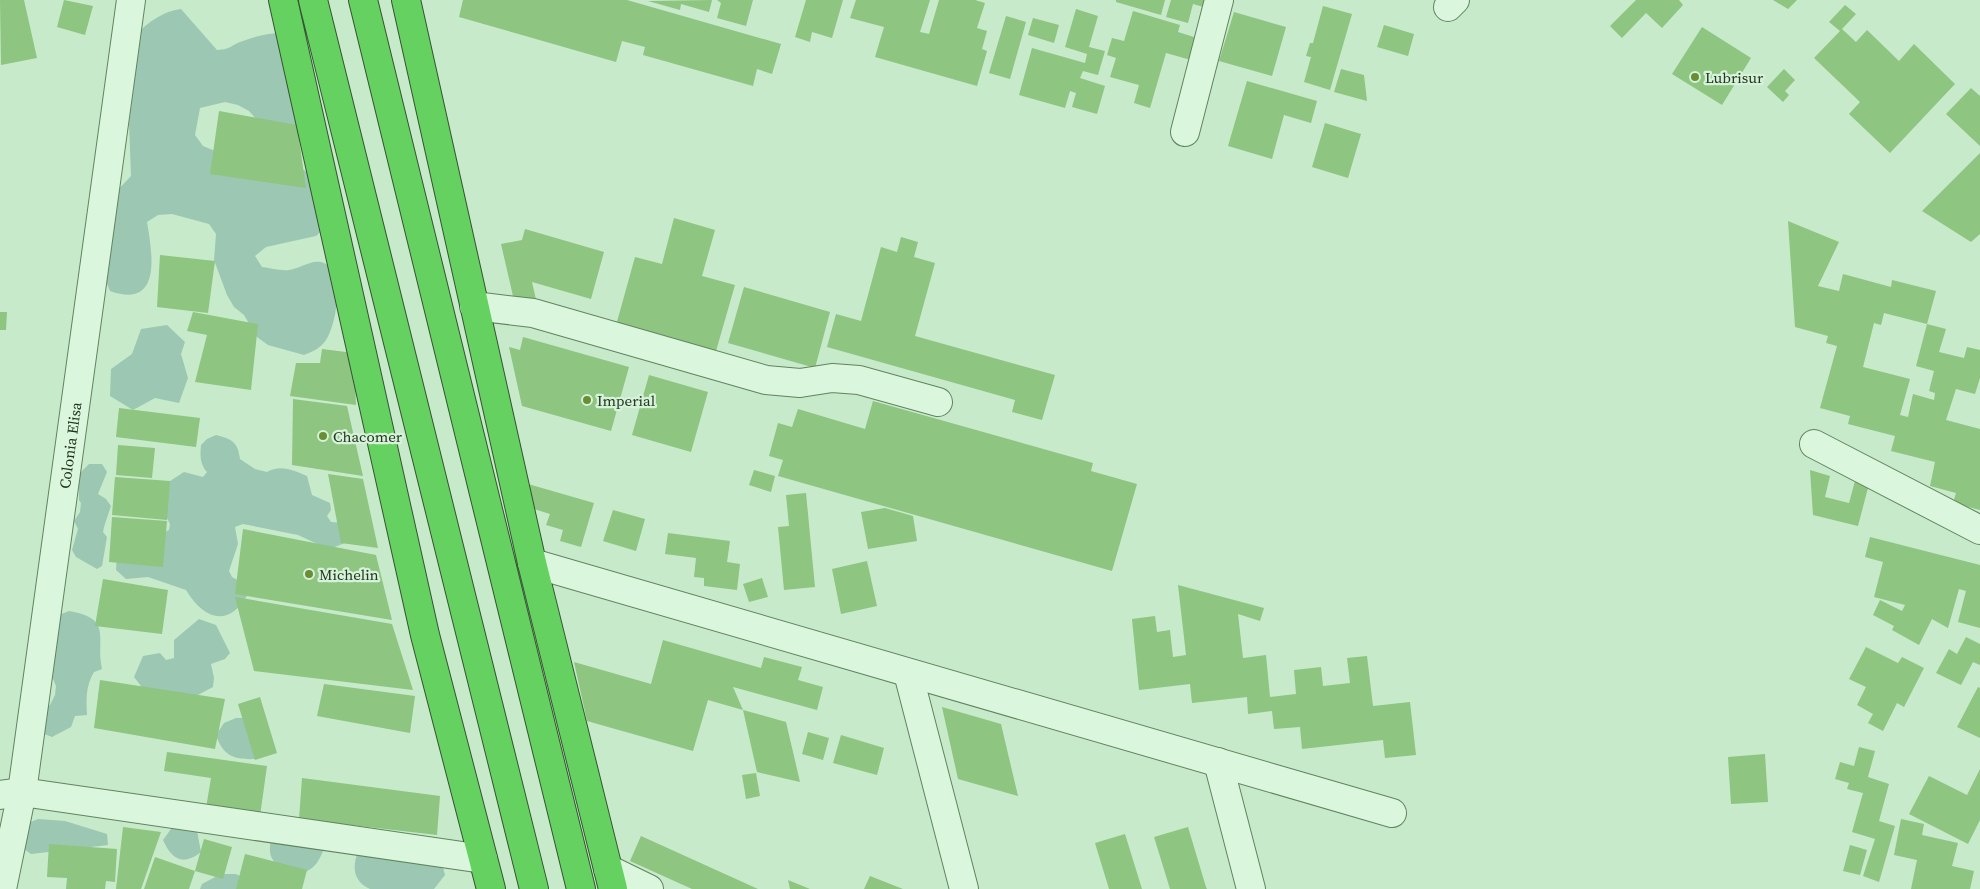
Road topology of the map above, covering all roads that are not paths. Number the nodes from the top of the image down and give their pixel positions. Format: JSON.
{"nodes":[{"id":1,"x":131,"y":0,"type":"edge"},
{"id":2,"x":283,"y":0,"type":"edge"},
{"id":3,"x":313,"y":0,"type":"edge"},
{"id":4,"x":363,"y":0,"type":"edge"},
{"id":5,"x":406,"y":0,"type":"edge"},
{"id":6,"x":1219,"y":0,"type":"edge"},
{"id":7,"x":1185,"y":132,"type":"dead end"},
{"id":8,"x":474,"y":306,"type":"junction"},
{"id":9,"x":938,"y":402,"type":"dead end"},
{"id":10,"x":1814,"y":444,"type":"dead end"},
{"id":11,"x":1980,"y":530,"type":"edge"},
{"id":12,"x":532,"y":563,"type":"junction"},
{"id":13,"x":908,"y":673,"type":"junction"},
{"id":14,"x":1218,"y":762,"type":"junction"},
{"id":15,"x":11,"y":794,"type":"edge"},
{"id":16,"x":1392,"y":813,"type":"dead end"},
{"id":17,"x":483,"y":859,"type":"junction"},
{"id":18,"x":611,"y":879,"type":"edge"},
{"id":19,"x":2,"y":889,"type":"edge"},
{"id":20,"x":491,"y":889,"type":"edge"},
{"id":21,"x":534,"y":889,"type":"edge"},
{"id":22,"x":581,"y":889,"type":"edge"},
{"id":23,"x":649,"y":889,"type":"edge"},
{"id":24,"x":964,"y":889,"type":"edge"},
{"id":25,"x":1251,"y":889,"type":"edge"}],
"edges":[{"from":1,"to":15,"type":"street","name":"Colonia Elisa"},
{"from":2,"to":17,"type":"highway"},
{"from":3,"to":21,"type":"highway"},
{"from":4,"to":22,"type":"highway"},
{"from":5,"to":8,"type":"highway"},
{"from":6,"to":7,"type":"street"},
{"from":8,"to":9,"type":"street"},
{"from":8,"to":12,"type":"highway"},
{"from":10,"to":11,"type":"street"},
{"from":12,"to":13,"type":"street"},
{"from":12,"to":18,"type":"highway"},
{"from":13,"to":14,"type":"street"},
{"from":13,"to":24,"type":"street"},
{"from":14,"to":16,"type":"street"},
{"from":14,"to":25,"type":"street"},
{"from":15,"to":17,"type":"street"},
{"from":15,"to":19,"type":"street","name":"Colonia Elisa"},
{"from":17,"to":20,"type":"highway"},
{"from":18,"to":23,"type":"street"}]}
